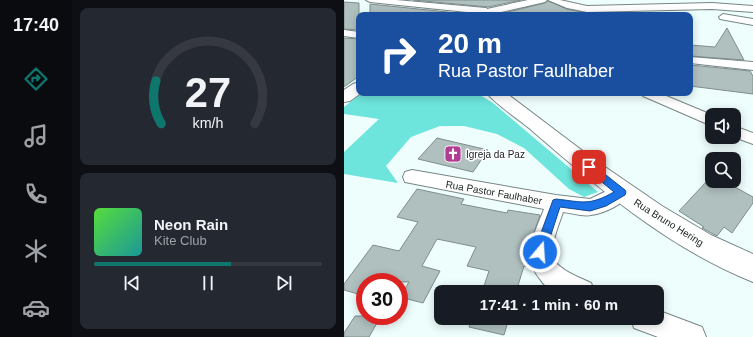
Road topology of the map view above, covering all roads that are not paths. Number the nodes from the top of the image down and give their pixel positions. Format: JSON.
{"nodes":[{"id":1,"x":370,"y":0,"type":"edge"},
{"id":2,"x":542,"y":0,"type":"edge"},
{"id":3,"x":552,"y":0,"type":"edge"},
{"id":4,"x":722,"y":6,"type":"junction"},
{"id":5,"x":753,"y":9,"type":"edge"},
{"id":6,"x":486,"y":11,"type":"junction"},
{"id":7,"x":483,"y":12,"type":"edge"},
{"id":8,"x":723,"y":18,"type":"junction"},
{"id":9,"x":753,"y":22,"type":"edge"},
{"id":10,"x":721,"y":28,"type":"dead end"},
{"id":11,"x":344,"y":32,"type":"edge"},
{"id":12,"x":356,"y":34,"type":"edge"},
{"id":13,"x":693,"y":60,"type":"edge"},
{"id":14,"x":753,"y":66,"type":"edge"},
{"id":15,"x":499,"y":96,"type":"edge"},
{"id":16,"x":655,"y":96,"type":"edge"},
{"id":17,"x":705,"y":118,"type":"edge"},
{"id":18,"x":741,"y":134,"type":"edge"},
{"id":19,"x":753,"y":139,"type":"edge"},
{"id":20,"x":412,"y":177,"type":"dead end"},
{"id":21,"x":621,"y":192,"type":"junction"},
{"id":22,"x":556,"y":203,"type":"junction"},
{"id":23,"x":753,"y":268,"type":"edge"},
{"id":24,"x":569,"y":285,"type":"edge"},
{"id":25,"x":662,"y":325,"type":"edge"},
{"id":26,"x":692,"y":337,"type":"edge"}],
"edges":[{"from":1,"to":6,"type":"street"},
{"from":2,"to":6,"type":"street"},
{"from":3,"to":4,"type":"street"},
{"from":4,"to":5,"type":"street"},
{"from":4,"to":8,"type":"street"},
{"from":6,"to":7,"type":"street"},
{"from":8,"to":9,"type":"street"},
{"from":8,"to":10,"type":"street"},
{"from":11,"to":12,"type":"street"},
{"from":13,"to":14,"type":"street"},
{"from":15,"to":21,"type":"street","name":"Rua Bruno Hering"},
{"from":16,"to":17,"type":"street"},
{"from":18,"to":19,"type":"street"},
{"from":20,"to":22,"type":"street","name":"Rua Pastor Faulhaber"},
{"from":21,"to":22,"type":"street","name":"Rua Pastor Faulhaber"},
{"from":21,"to":23,"type":"street","name":"Rua Bruno Hering"},
{"from":22,"to":24,"type":"street"},
{"from":25,"to":26,"type":"street"}]}
